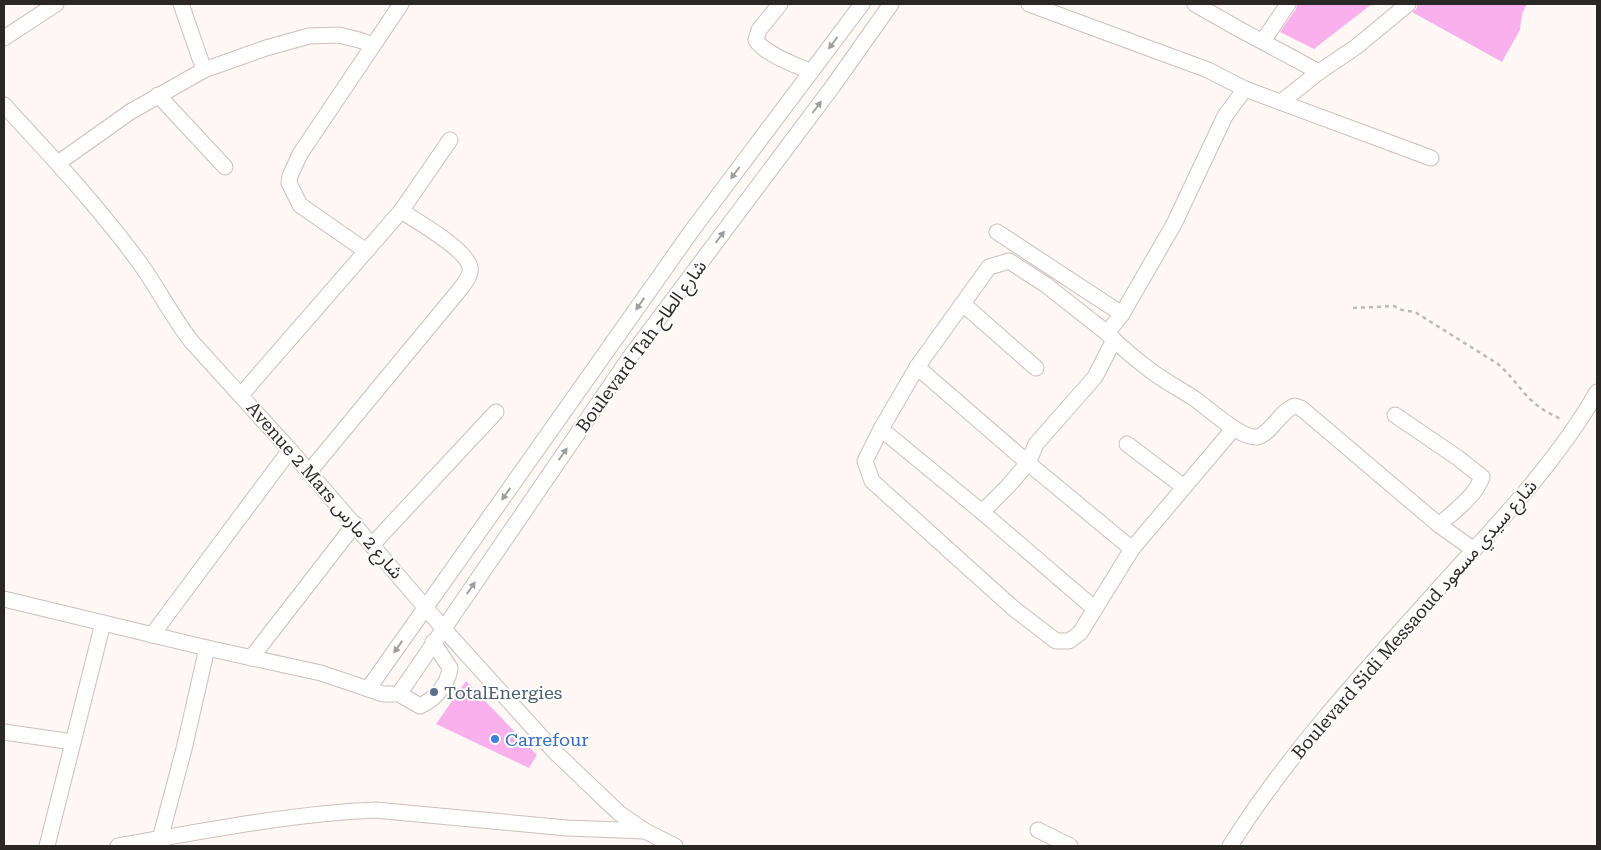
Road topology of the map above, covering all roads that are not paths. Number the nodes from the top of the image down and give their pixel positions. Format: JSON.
{"nodes":[{"id":1,"x":56,"y":4,"type":"edge"},
{"id":2,"x":181,"y":4,"type":"edge"},
{"id":3,"x":401,"y":4,"type":"edge"},
{"id":4,"x":780,"y":4,"type":"edge"},
{"id":5,"x":862,"y":4,"type":"edge"},
{"id":6,"x":891,"y":4,"type":"edge"},
{"id":7,"x":1029,"y":4,"type":"edge"},
{"id":8,"x":1195,"y":4,"type":"edge"},
{"id":9,"x":1288,"y":4,"type":"edge"},
{"id":10,"x":1408,"y":4,"type":"edge"},
{"id":11,"x":4,"y":38,"type":"edge"},
{"id":12,"x":1264,"y":41,"type":"junction"},
{"id":13,"x":373,"y":46,"type":"junction"},
{"id":14,"x":204,"y":70,"type":"junction"},
{"id":15,"x":811,"y":72,"type":"junction"},
{"id":16,"x":1319,"y":72,"type":"junction"},
{"id":17,"x":1244,"y":89,"type":"junction"},
{"id":18,"x":158,"y":95,"type":"junction"},
{"id":19,"x":1281,"y":102,"type":"junction"},
{"id":20,"x":4,"y":106,"type":"edge"},
{"id":21,"x":450,"y":140,"type":"dead end"},
{"id":22,"x":1431,"y":158,"type":"dead end"},
{"id":23,"x":58,"y":163,"type":"junction"},
{"id":24,"x":226,"y":167,"type":"dead end"},
{"id":25,"x":401,"y":210,"type":"junction"},
{"id":26,"x":997,"y":232,"type":"dead end"},
{"id":27,"x":366,"y":252,"type":"junction"},
{"id":28,"x":962,"y":304,"type":"junction"},
{"id":29,"x":1122,"y":314,"type":"junction"},
{"id":30,"x":1110,"y":336,"type":"junction"},
{"id":31,"x":918,"y":367,"type":"junction"},
{"id":32,"x":1036,"y":368,"type":"dead end"},
{"id":33,"x":1597,"y":392,"type":"edge"},
{"id":34,"x":241,"y":394,"type":"junction"},
{"id":35,"x":496,"y":412,"type":"dead end"},
{"id":36,"x":1395,"y":415,"type":"dead end"},
{"id":37,"x":1234,"y":428,"type":"junction"},
{"id":38,"x":881,"y":429,"type":"junction"},
{"id":39,"x":1127,"y":444,"type":"dead end"},
{"id":40,"x":290,"y":450,"type":"junction"},
{"id":41,"x":1028,"y":463,"type":"junction"},
{"id":42,"x":309,"y":472,"type":"junction"},
{"id":43,"x":1184,"y":487,"type":"junction"},
{"id":44,"x":982,"y":512,"type":"junction"},
{"id":45,"x":355,"y":524,"type":"junction"},
{"id":46,"x":1440,"y":525,"type":"junction"},
{"id":47,"x":372,"y":545,"type":"junction"},
{"id":48,"x":1132,"y":549,"type":"junction"},
{"id":49,"x":1474,"y":550,"type":"junction"},
{"id":50,"x":4,"y":599,"type":"edge"},
{"id":51,"x":426,"y":607,"type":"junction"},
{"id":52,"x":1095,"y":609,"type":"junction"},
{"id":53,"x":103,"y":623,"type":"junction"},
{"id":54,"x":443,"y":628,"type":"junction"},
{"id":55,"x":152,"y":634,"type":"junction"},
{"id":56,"x":433,"y":642,"type":"junction"},
{"id":57,"x":207,"y":648,"type":"junction"},
{"id":58,"x":251,"y":658,"type":"junction"},
{"id":59,"x":368,"y":689,"type":"junction"},
{"id":60,"x":399,"y":694,"type":"junction"},
{"id":61,"x":4,"y":732,"type":"edge"},
{"id":62,"x":73,"y":742,"type":"junction"},
{"id":63,"x":1038,"y":830,"type":"dead end"},
{"id":64,"x":645,"y":831,"type":"junction"},
{"id":65,"x":160,"y":839,"type":"junction"},
{"id":66,"x":47,"y":846,"type":"edge"},
{"id":67,"x":118,"y":846,"type":"edge"},
{"id":68,"x":675,"y":846,"type":"edge"},
{"id":69,"x":1070,"y":846,"type":"edge"},
{"id":70,"x":1230,"y":846,"type":"edge"}],
"edges":[{"from":1,"to":11,"type":"street"},
{"from":2,"to":14,"type":"street"},
{"from":3,"to":13,"type":"street"},
{"from":4,"to":15,"type":"street"},
{"from":5,"to":15,"type":"street","name":"Boulevard Tah شارع الطاح","one_way":true},
{"from":54,"to":6,"type":"street","name":"Boulevard Tah شارع الطاح","one_way":true},
{"from":7,"to":17,"type":"street"},
{"from":8,"to":12,"type":"street"},
{"from":9,"to":12,"type":"street"},
{"from":10,"to":16,"type":"street"},
{"from":12,"to":16,"type":"street"},
{"from":13,"to":14,"type":"street"},
{"from":13,"to":27,"type":"street"},
{"from":14,"to":18,"type":"street"},
{"from":15,"to":51,"type":"street","name":"Boulevard Tah شارع الطاح","one_way":true},
{"from":16,"to":19,"type":"street"},
{"from":17,"to":19,"type":"street"},
{"from":17,"to":29,"type":"street"},
{"from":18,"to":23,"type":"street"},
{"from":18,"to":24,"type":"street"},
{"from":19,"to":22,"type":"street"},
{"from":20,"to":23,"type":"street","name":"Avenue 2 Mars شارع 2 مارس"},
{"from":21,"to":25,"type":"street"},
{"from":23,"to":34,"type":"street","name":"Avenue 2 Mars شارع 2 مارس"},
{"from":25,"to":27,"type":"street"},
{"from":25,"to":42,"type":"street"},
{"from":26,"to":29,"type":"street"},
{"from":27,"to":34,"type":"street"},
{"from":28,"to":30,"type":"street"},
{"from":28,"to":31,"type":"street"},
{"from":28,"to":32,"type":"street"},
{"from":29,"to":30,"type":"street"},
{"from":30,"to":37,"type":"street"},
{"from":30,"to":41,"type":"street"},
{"from":31,"to":38,"type":"street"},
{"from":31,"to":41,"type":"street"},
{"from":33,"to":49,"type":"street","name":"Boulevard Sidi Messaoud شارع سيدي مسعود"},
{"from":34,"to":40,"type":"street","name":"Avenue 2 Mars شارع 2 مارس"},
{"from":35,"to":47,"type":"street"},
{"from":36,"to":46,"type":"street"},
{"from":37,"to":43,"type":"street"},
{"from":37,"to":46,"type":"street"},
{"from":38,"to":44,"type":"street"},
{"from":38,"to":52,"type":"street"},
{"from":39,"to":43,"type":"street"},
{"from":40,"to":42,"type":"street","name":"Avenue 2 Mars شارع 2 مارس"},
{"from":40,"to":55,"type":"street"},
{"from":41,"to":44,"type":"street"},
{"from":41,"to":48,"type":"street"},
{"from":42,"to":45,"type":"street","name":"Avenue 2 Mars شارع 2 مارس"},
{"from":43,"to":48,"type":"street"},
{"from":44,"to":52,"type":"street"},
{"from":45,"to":47,"type":"street","name":"Avenue 2 Mars شارع 2 مارس"},
{"from":45,"to":58,"type":"street"},
{"from":46,"to":49,"type":"street"},
{"from":47,"to":51,"type":"street","name":"Avenue 2 Mars شارع 2 مارس"},
{"from":48,"to":52,"type":"street"},
{"from":49,"to":70,"type":"street","name":"Boulevard Sidi Messaoud شارع سيدي مسعود"},
{"from":50,"to":53,"type":"street"},
{"from":51,"to":54,"type":"street","name":"Avenue 2 Mars شارع 2 مارس"},
{"from":51,"to":59,"type":"street","name":"Boulevard Tah شارع الطاح","one_way":true},
{"from":53,"to":55,"type":"street"},
{"from":53,"to":62,"type":"street"},
{"from":54,"to":56,"type":"street","name":"Boulevard Tah شارع الطاح"},
{"from":54,"to":64,"type":"street","name":"Avenue 2 Mars شارع 2 مارس"},
{"from":55,"to":57,"type":"street"},
{"from":56,"to":60,"type":"street","name":"Boulevard Tah شارع الطاح"},
{"from":56,"to":60,"type":"street"},
{"from":57,"to":58,"type":"street"},
{"from":57,"to":65,"type":"street"},
{"from":58,"to":59,"type":"street"},
{"from":59,"to":60,"type":"street"},
{"from":61,"to":62,"type":"street"},
{"from":62,"to":66,"type":"street"},
{"from":63,"to":69,"type":"street"},
{"from":64,"to":65,"type":"street"},
{"from":64,"to":68,"type":"street","name":"Avenue 2 Mars شارع 2 مارس"},
{"from":65,"to":67,"type":"street"}]}
